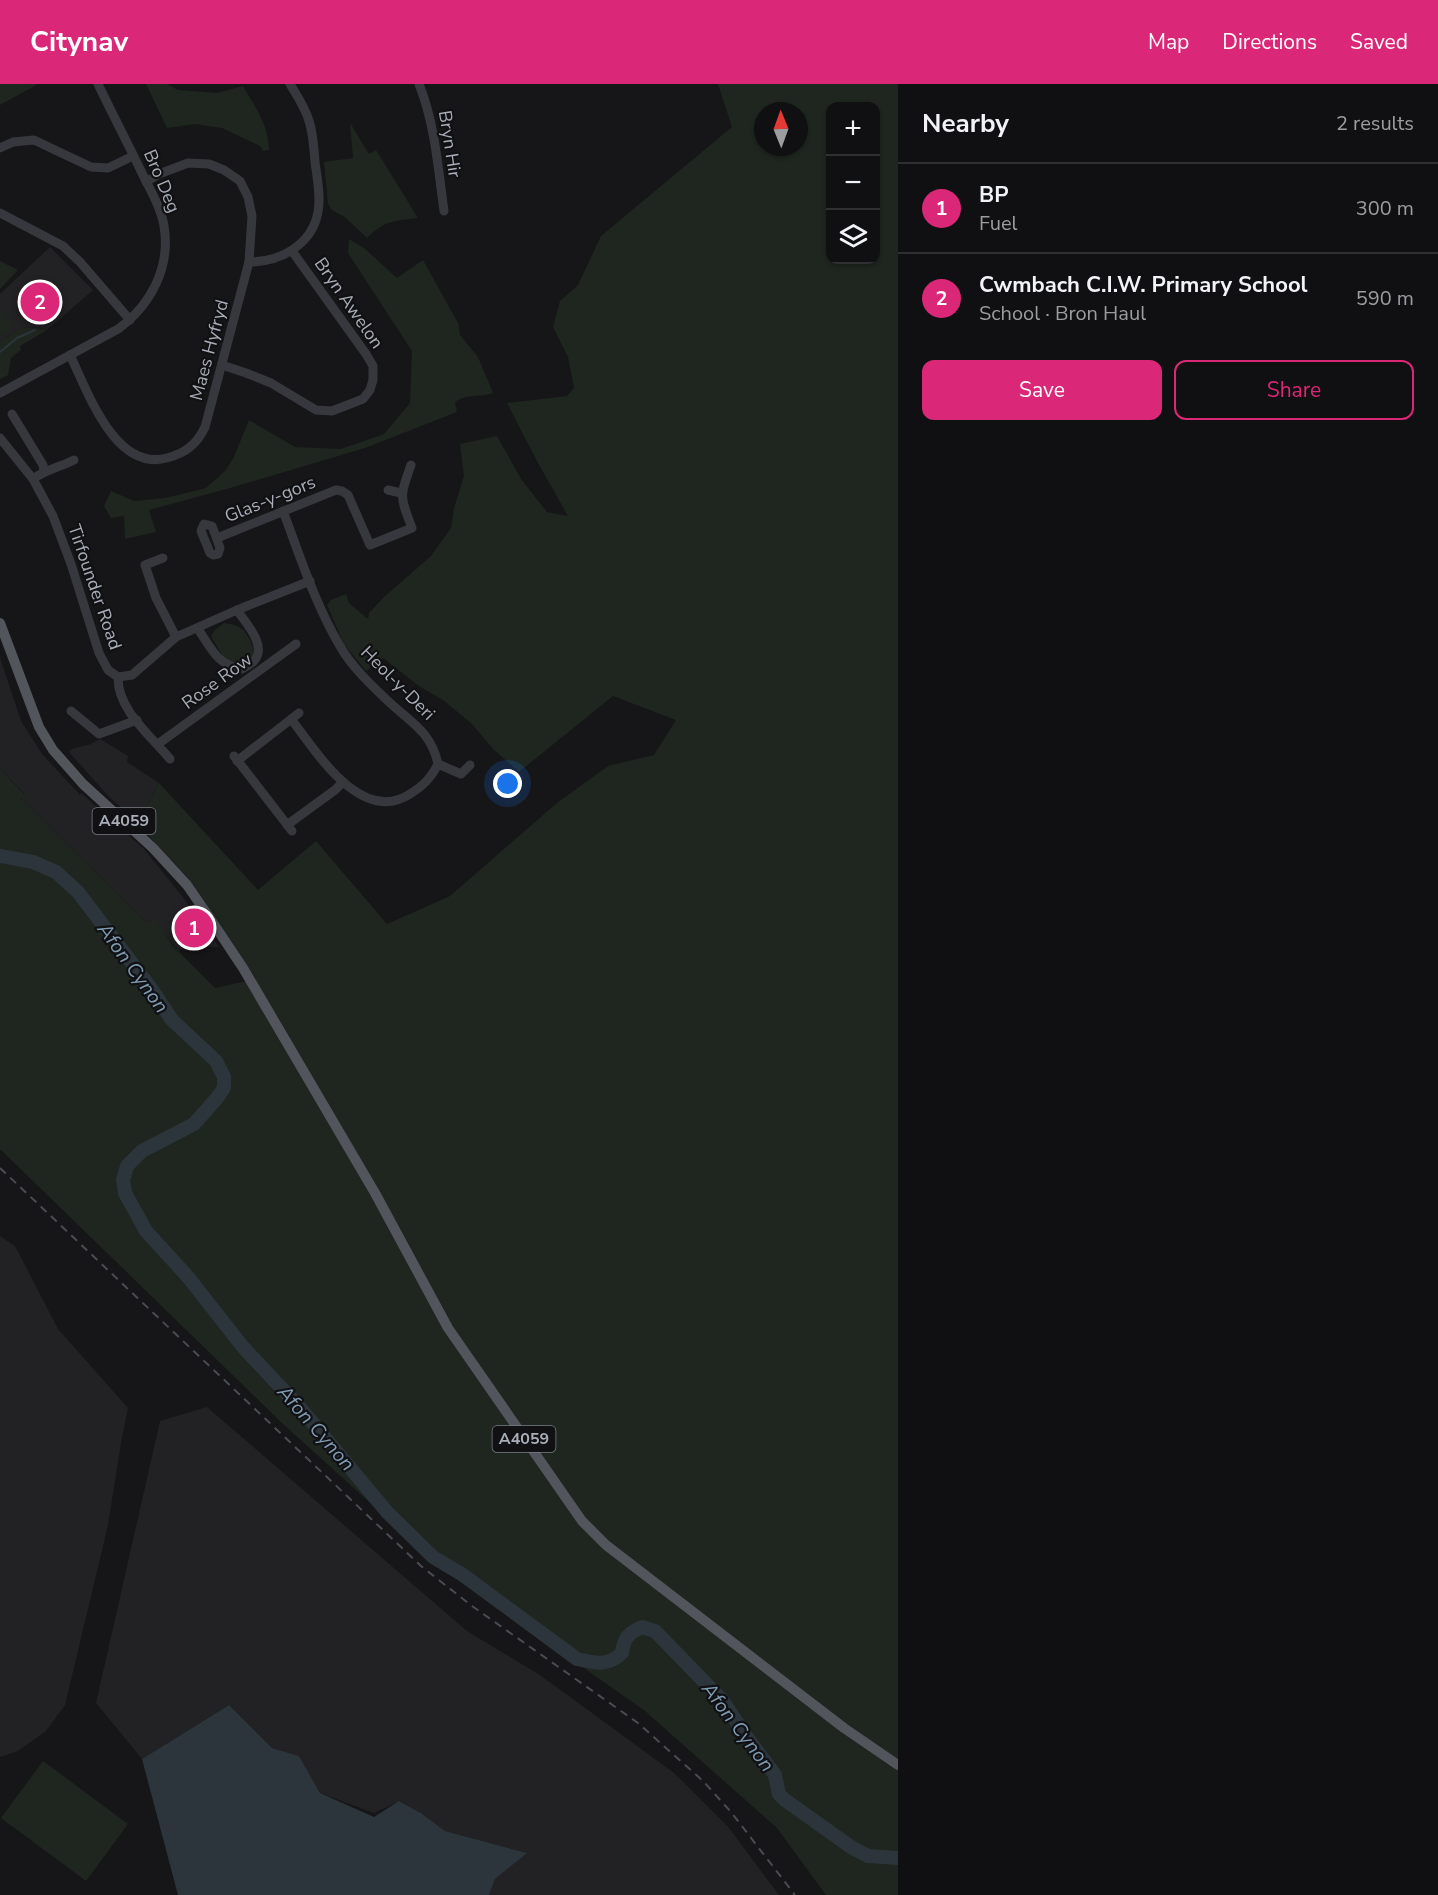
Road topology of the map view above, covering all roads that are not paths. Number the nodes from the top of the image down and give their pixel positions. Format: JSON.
{"nodes":[{"id":1,"x":98,"y":84,"type":"edge"},
{"id":2,"x":290,"y":84,"type":"edge"},
{"id":3,"x":419,"y":84,"type":"edge"},
{"id":4,"x":0,"y":148,"type":"edge"},
{"id":5,"x":134,"y":156,"type":"junction"},
{"id":6,"x":146,"y":182,"type":"junction"},
{"id":7,"x":444,"y":211,"type":"dead end"},
{"id":8,"x":0,"y":213,"type":"edge"},
{"id":9,"x":292,"y":251,"type":"junction"},
{"id":10,"x":249,"y":262,"type":"junction"},
{"id":11,"x":130,"y":320,"type":"junction"},
{"id":12,"x":70,"y":355,"type":"junction"},
{"id":13,"x":222,"y":365,"type":"junction"},
{"id":14,"x":0,"y":393,"type":"edge"},
{"id":15,"x":12,"y":414,"type":"dead end"},
{"id":16,"x":0,"y":438,"type":"edge"},
{"id":17,"x":74,"y":460,"type":"dead end"},
{"id":18,"x":411,"y":465,"type":"dead end"},
{"id":19,"x":44,"y":471,"type":"junction"},
{"id":20,"x":33,"y":479,"type":"junction"},
{"id":21,"x":388,"y":490,"type":"dead end"},
{"id":22,"x":401,"y":493,"type":"junction"},
{"id":23,"x":283,"y":511,"type":"junction"},
{"id":24,"x":217,"y":538,"type":"dead end"},
{"id":25,"x":162,"y":558,"type":"dead end"},
{"id":26,"x":310,"y":581,"type":"junction"},
{"id":27,"x":237,"y":610,"type":"junction"},
{"id":28,"x":0,"y":623,"type":"edge"},
{"id":29,"x":198,"y":629,"type":"junction"},
{"id":30,"x":176,"y":637,"type":"junction"},
{"id":31,"x":296,"y":644,"type":"dead end"},
{"id":32,"x":118,"y":677,"type":"junction"},
{"id":33,"x":71,"y":711,"type":"dead end"},
{"id":34,"x":137,"y":720,"type":"junction"},
{"id":35,"x":158,"y":744,"type":"junction"},
{"id":36,"x":170,"y":759,"type":"dead end"},
{"id":37,"x":438,"y":764,"type":"junction"},
{"id":38,"x":470,"y":765,"type":"dead end"},
{"id":39,"x":343,"y":782,"type":"junction"},
{"id":40,"x":898,"y":1765,"type":"edge"}],
"edges":[{"from":1,"to":5,"type":"street","name":"Bro Deg"},
{"from":2,"to":9,"type":"street"},
{"from":3,"to":7,"type":"street","name":"Bryn Hir"},
{"from":4,"to":5,"type":"street"},
{"from":5,"to":6,"type":"street","name":"Bro Deg"},
{"from":6,"to":10,"type":"street","name":"Maes Hyfryd"},
{"from":6,"to":11,"type":"street","name":"Bro Deg"},
{"from":8,"to":11,"type":"street"},
{"from":9,"to":10,"type":"street"},
{"from":9,"to":13,"type":"street","name":"Bryn Awelon"},
{"from":10,"to":13,"type":"street","name":"Maes Hyfryd"},
{"from":11,"to":12,"type":"street","name":"Bro Deg"},
{"from":12,"to":13,"type":"street","name":"Maes Hyfryd"},
{"from":12,"to":14,"type":"street","name":"Bro Deg"},
{"from":15,"to":19,"type":"street"},
{"from":16,"to":20,"type":"street","name":"Tirfounder Road"},
{"from":17,"to":19,"type":"street"},
{"from":18,"to":22,"type":"street"},
{"from":19,"to":20,"type":"street"},
{"from":20,"to":32,"type":"street","name":"Tirfounder Road"},
{"from":21,"to":22,"type":"street"},
{"from":22,"to":23,"type":"street","name":"Glas-y-gors"},
{"from":23,"to":24,"type":"street","name":"Glas-y-gors"},
{"from":23,"to":26,"type":"street","name":"Heol-y-Deri"},
{"from":25,"to":30,"type":"street"},
{"from":26,"to":27,"type":"street"},
{"from":26,"to":37,"type":"street","name":"Heol-y-Deri"},
{"from":27,"to":29,"type":"street"},
{"from":27,"to":29,"type":"street"},
{"from":28,"to":40,"type":"main road","number":"A4059"},
{"from":29,"to":30,"type":"street"},
{"from":30,"to":32,"type":"street"},
{"from":31,"to":35,"type":"street","name":"Rose Row"},
{"from":32,"to":34,"type":"street","name":"Tirfounder Road"},
{"from":33,"to":34,"type":"street"},
{"from":34,"to":35,"type":"street","name":"Tirfounder Road"},
{"from":35,"to":36,"type":"street","name":"Tirfounder Road"},
{"from":37,"to":38,"type":"street"},
{"from":37,"to":39,"type":"street"},
{"from":39,"to":39,"type":"street"}]}
